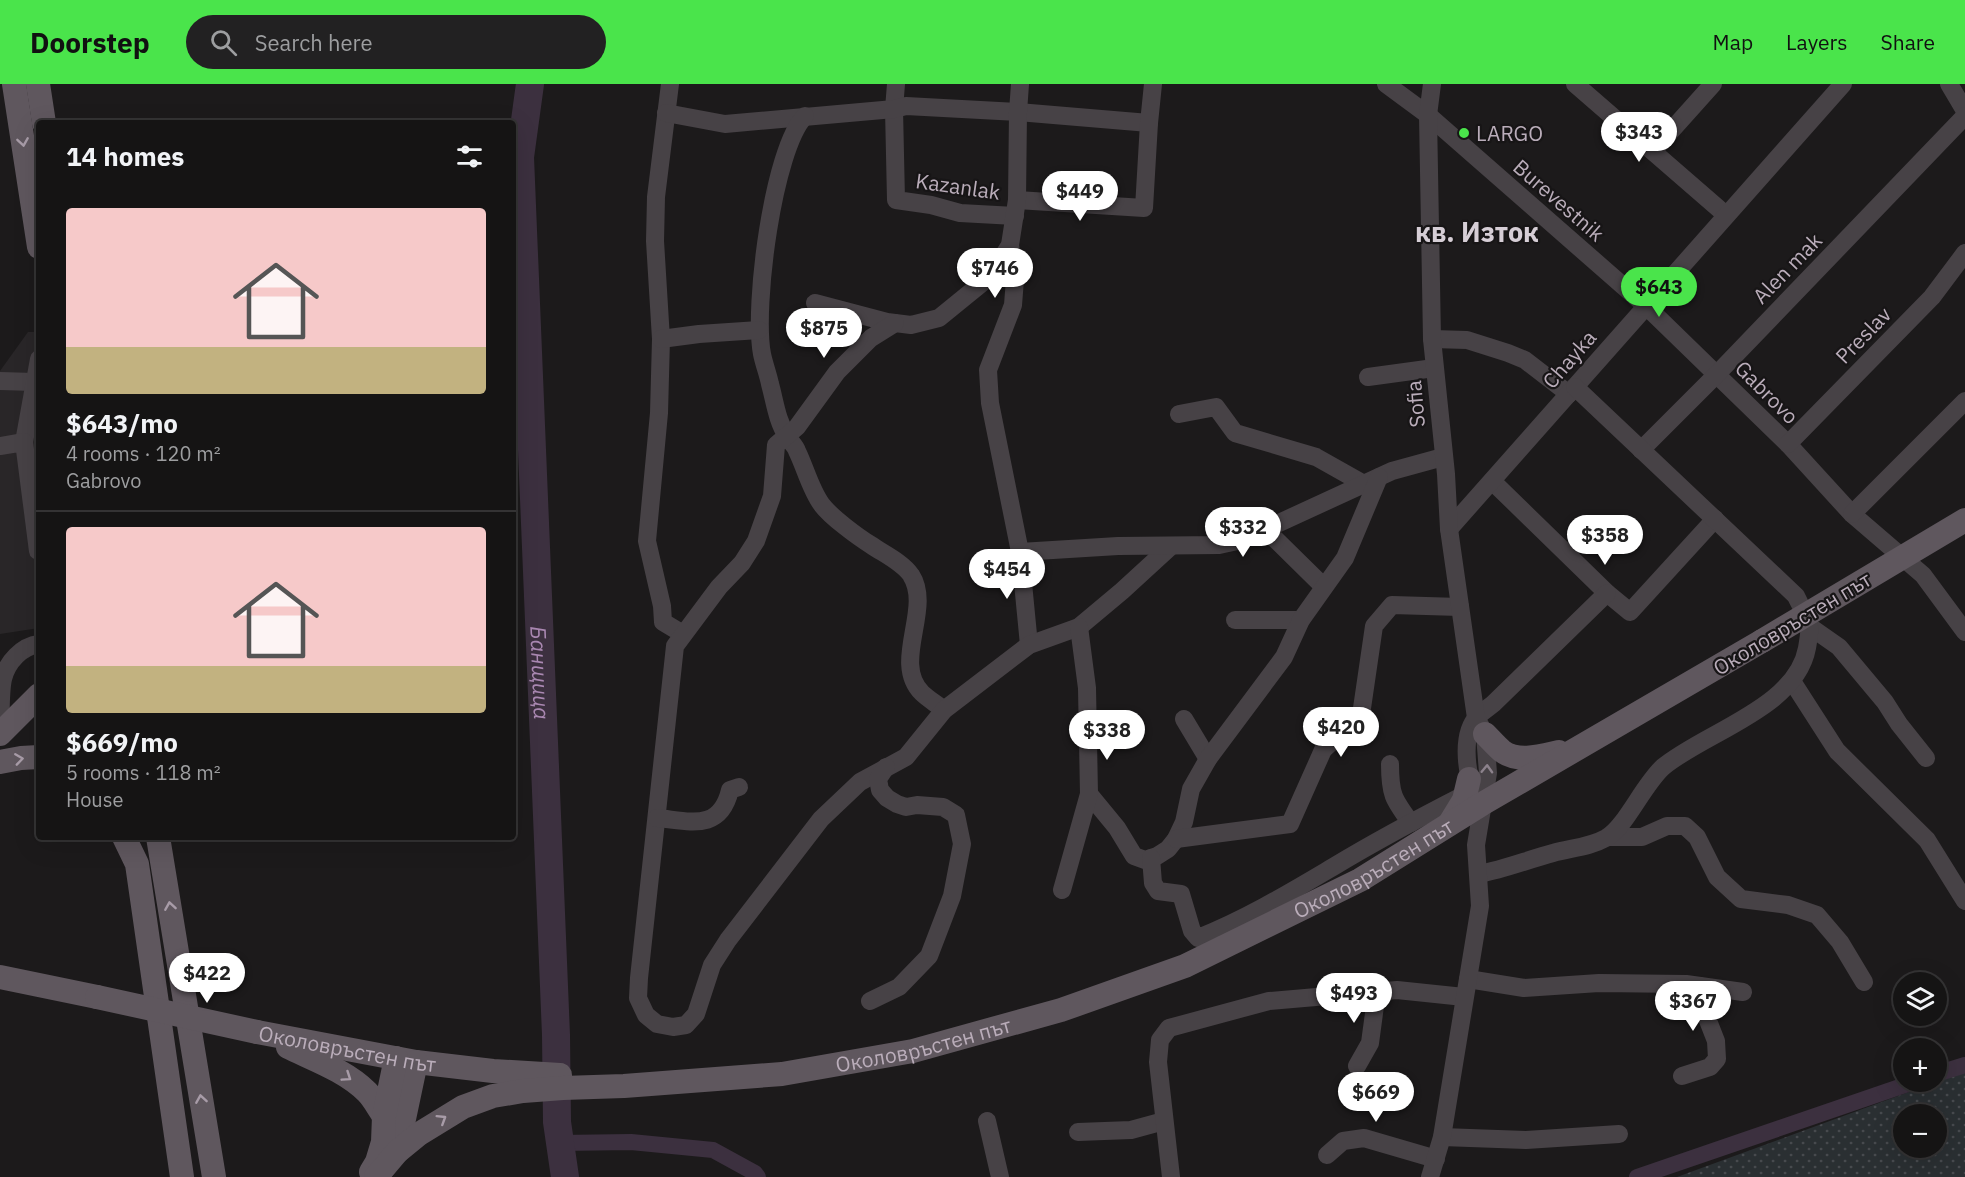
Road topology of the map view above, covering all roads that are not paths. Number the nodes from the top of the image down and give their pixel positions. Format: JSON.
{"nodes":[{"id":1,"x":14,"y":84,"type":"edge"},
{"id":2,"x":38,"y":84,"type":"edge"},
{"id":3,"x":670,"y":84,"type":"edge"},
{"id":4,"x":896,"y":84,"type":"edge"},
{"id":5,"x":1020,"y":84,"type":"edge"},
{"id":6,"x":1154,"y":84,"type":"edge"},
{"id":7,"x":1386,"y":84,"type":"edge"},
{"id":8,"x":1432,"y":84,"type":"edge"},
{"id":9,"x":1713,"y":84,"type":"edge"},
{"id":10,"x":1843,"y":84,"type":"edge"},
{"id":11,"x":1949,"y":84,"type":"edge"},
{"id":12,"x":1580,"y":86,"type":"edge"},
{"id":13,"x":894,"y":109,"type":"junction"},
{"id":14,"x":1965,"y":111,"type":"edge"},
{"id":15,"x":1018,"y":112,"type":"junction"},
{"id":16,"x":666,"y":113,"type":"junction"},
{"id":17,"x":1428,"y":115,"type":"junction"},
{"id":18,"x":805,"y":116,"type":"junction"},
{"id":19,"x":1965,"y":116,"type":"edge"},
{"id":20,"x":44,"y":120,"type":"edge"},
{"id":21,"x":1149,"y":123,"type":"junction"},
{"id":22,"x":1653,"y":151,"type":"junction"},
{"id":23,"x":1016,"y":208,"type":"junction"},
{"id":24,"x":1726,"y":215,"type":"junction"},
{"id":25,"x":36,"y":227,"type":"edge"},
{"id":26,"x":1010,"y":245,"type":"junction"},
{"id":27,"x":1965,"y":253,"type":"edge"},
{"id":28,"x":815,"y":303,"type":"dead end"},
{"id":29,"x":1646,"y":306,"type":"junction"},
{"id":30,"x":895,"y":323,"type":"junction"},
{"id":31,"x":759,"y":330,"type":"junction"},
{"id":32,"x":661,"y":339,"type":"junction"},
{"id":33,"x":1432,"y":339,"type":"junction"},
{"id":34,"x":1434,"y":368,"type":"junction"},
{"id":35,"x":36,"y":373,"type":"edge"},
{"id":36,"x":1717,"y":374,"type":"junction"},
{"id":37,"x":1368,"y":377,"type":"dead end"},
{"id":38,"x":0,"y":381,"type":"edge"},
{"id":39,"x":34,"y":382,"type":"junction"},
{"id":40,"x":1572,"y":391,"type":"junction"},
{"id":41,"x":1965,"y":401,"type":"edge"},
{"id":42,"x":1179,"y":414,"type":"dead end"},
{"id":43,"x":786,"y":436,"type":"junction"},
{"id":44,"x":24,"y":442,"type":"junction"},
{"id":45,"x":1788,"y":444,"type":"junction"},
{"id":46,"x":0,"y":446,"type":"edge"},
{"id":47,"x":1641,"y":450,"type":"junction"},
{"id":48,"x":1443,"y":457,"type":"junction"},
{"id":49,"x":1372,"y":480,"type":"junction"},
{"id":50,"x":1492,"y":481,"type":"junction"},
{"id":51,"x":1852,"y":514,"type":"junction"},
{"id":52,"x":1715,"y":519,"type":"junction"},
{"id":53,"x":1965,"y":519,"type":"edge"},
{"id":54,"x":1265,"y":529,"type":"junction"},
{"id":55,"x":1449,"y":529,"type":"junction"},
{"id":56,"x":36,"y":535,"type":"edge"},
{"id":57,"x":1170,"y":547,"type":"junction"},
{"id":58,"x":1020,"y":552,"type":"junction"},
{"id":59,"x":1323,"y":586,"type":"junction"},
{"id":60,"x":1607,"y":593,"type":"junction"},
{"id":61,"x":1460,"y":607,"type":"junction"},
{"id":62,"x":1235,"y":620,"type":"dead end"},
{"id":63,"x":1301,"y":620,"type":"junction"},
{"id":64,"x":1809,"y":626,"type":"junction"},
{"id":65,"x":1079,"y":627,"type":"junction"},
{"id":66,"x":1965,"y":632,"type":"edge"},
{"id":67,"x":683,"y":634,"type":"junction"},
{"id":68,"x":36,"y":644,"type":"edge"},
{"id":69,"x":1029,"y":645,"type":"junction"},
{"id":70,"x":1,"y":677,"type":"edge"},
{"id":71,"x":1792,"y":681,"type":"junction"},
{"id":72,"x":36,"y":698,"type":"edge"},
{"id":73,"x":944,"y":710,"type":"junction"},
{"id":74,"x":1184,"y":719,"type":"dead end"},
{"id":75,"x":1480,"y":726,"type":"junction"},
{"id":76,"x":0,"y":733,"type":"edge"},
{"id":77,"x":1576,"y":749,"type":"junction"},
{"id":78,"x":36,"y":757,"type":"edge"},
{"id":79,"x":1926,"y":758,"type":"dead end"},
{"id":80,"x":1208,"y":759,"type":"junction"},
{"id":81,"x":0,"y":762,"type":"edge"},
{"id":82,"x":1390,"y":764,"type":"dead end"},
{"id":83,"x":886,"y":767,"type":"junction"},
{"id":84,"x":739,"y":787,"type":"dead end"},
{"id":85,"x":1473,"y":792,"type":"junction"},
{"id":86,"x":1089,"y":794,"type":"junction"},
{"id":87,"x":657,"y":818,"type":"junction"},
{"id":88,"x":1411,"y":823,"type":"junction"},
{"id":89,"x":1609,"y":837,"type":"junction"},
{"id":90,"x":1176,"y":839,"type":"junction"},
{"id":91,"x":125,"y":840,"type":"edge"},
{"id":92,"x":133,"y":840,"type":"edge"},
{"id":93,"x":158,"y":840,"type":"edge"},
{"id":94,"x":1150,"y":858,"type":"junction"},
{"id":95,"x":137,"y":864,"type":"junction"},
{"id":96,"x":1479,"y":874,"type":"junction"},
{"id":97,"x":1062,"y":890,"type":"dead end"},
{"id":98,"x":1965,"y":901,"type":"edge"},
{"id":99,"x":1,"y":976,"type":"edge"},
{"id":100,"x":1468,"y":979,"type":"junction"},
{"id":101,"x":1864,"y":982,"type":"dead end"},
{"id":102,"x":1700,"y":986,"type":"junction"},
{"id":103,"x":1377,"y":992,"type":"junction"},
{"id":104,"x":1743,"y":992,"type":"dead end"},
{"id":105,"x":1464,"y":998,"type":"junction"},
{"id":106,"x":870,"y":1001,"type":"dead end"},
{"id":107,"x":257,"y":1032,"type":"junction"},
{"id":108,"x":406,"y":1060,"type":"junction"},
{"id":109,"x":1357,"y":1066,"type":"dead end"},
{"id":110,"x":1682,"y":1076,"type":"dead end"},
{"id":111,"x":624,"y":1081,"type":"junction"},
{"id":112,"x":384,"y":1116,"type":"junction"},
{"id":113,"x":987,"y":1121,"type":"dead end"},
{"id":114,"x":1164,"y":1121,"type":"junction"},
{"id":115,"x":1078,"y":1132,"type":"dead end"},
{"id":116,"x":1619,"y":1134,"type":"dead end"},
{"id":117,"x":1443,"y":1137,"type":"junction"},
{"id":118,"x":208,"y":1143,"type":"junction"},
{"id":119,"x":397,"y":1152,"type":"junction"},
{"id":120,"x":1327,"y":1155,"type":"dead end"},
{"id":121,"x":1436,"y":1159,"type":"junction"},
{"id":122,"x":182,"y":1177,"type":"edge"},
{"id":123,"x":214,"y":1177,"type":"edge"},
{"id":124,"x":228,"y":1177,"type":"edge"},
{"id":125,"x":368,"y":1177,"type":"edge"},
{"id":126,"x":376,"y":1177,"type":"edge"},
{"id":127,"x":1000,"y":1177,"type":"edge"},
{"id":128,"x":1171,"y":1177,"type":"edge"},
{"id":129,"x":1430,"y":1177,"type":"edge"}],
"edges":[{"from":1,"to":25,"type":"main road","one_way":true},
{"from":2,"to":20,"type":"main road"},
{"from":3,"to":16,"type":"street"},
{"from":4,"to":13,"type":"street"},
{"from":5,"to":15,"type":"street"},
{"from":6,"to":21,"type":"street"},
{"from":7,"to":17,"type":"street","name":"Burevestnik"},
{"from":8,"to":17,"type":"street","name":"Sofia"},
{"from":9,"to":22,"type":"street"},
{"from":10,"to":24,"type":"street","name":"Chayka"},
{"from":11,"to":14,"type":"street"},
{"from":12,"to":22,"type":"street"},
{"from":13,"to":15,"type":"street"},
{"from":13,"to":18,"type":"street"},
{"from":13,"to":23,"type":"street","name":"Kazanlak"},
{"from":15,"to":21,"type":"street"},
{"from":15,"to":23,"type":"street"},
{"from":16,"to":18,"type":"street"},
{"from":16,"to":32,"type":"street"},
{"from":17,"to":29,"type":"street","name":"Burevestnik"},
{"from":17,"to":33,"type":"street","name":"Sofia"},
{"from":18,"to":31,"type":"street"},
{"from":19,"to":36,"type":"street","name":"Alen mak"},
{"from":21,"to":23,"type":"street","name":"Kazanlak"},
{"from":22,"to":24,"type":"street"},
{"from":23,"to":26,"type":"street"},
{"from":24,"to":29,"type":"street","name":"Chayka"},
{"from":26,"to":30,"type":"street"},
{"from":26,"to":58,"type":"street"},
{"from":27,"to":45,"type":"street","name":"Preslav"},
{"from":28,"to":30,"type":"street"},
{"from":29,"to":36,"type":"street","name":"Gabrovo"},
{"from":29,"to":40,"type":"street","name":"Chayka"},
{"from":30,"to":43,"type":"street"},
{"from":31,"to":32,"type":"street"},
{"from":31,"to":43,"type":"street"},
{"from":32,"to":67,"type":"street"},
{"from":33,"to":34,"type":"street","name":"Sofia"},
{"from":33,"to":40,"type":"street"},
{"from":34,"to":37,"type":"street"},
{"from":34,"to":48,"type":"street","name":"Sofia"},
{"from":35,"to":39,"type":"street"},
{"from":36,"to":45,"type":"street","name":"Gabrovo"},
{"from":36,"to":47,"type":"street","name":"Alen mak"},
{"from":38,"to":39,"type":"street"},
{"from":39,"to":44,"type":"street"},
{"from":40,"to":47,"type":"street"},
{"from":40,"to":50,"type":"street","name":"Chayka"},
{"from":41,"to":51,"type":"street"},
{"from":42,"to":49,"type":"street"},
{"from":43,"to":67,"type":"street"},
{"from":43,"to":73,"type":"street"},
{"from":44,"to":46,"type":"street"},
{"from":44,"to":56,"type":"street"},
{"from":45,"to":51,"type":"street","name":"Gabrovo"},
{"from":47,"to":52,"type":"street"},
{"from":48,"to":49,"type":"street"},
{"from":48,"to":55,"type":"street","name":"Sofia"},
{"from":49,"to":54,"type":"street"},
{"from":49,"to":59,"type":"street"},
{"from":50,"to":55,"type":"street","name":"Chayka"},
{"from":50,"to":60,"type":"street"},
{"from":51,"to":66,"type":"street","name":"Gabrovo"},
{"from":52,"to":60,"type":"street"},
{"from":52,"to":64,"type":"street"},
{"from":53,"to":77,"type":"main road","name":"Околовръстен път","bridge":true},
{"from":54,"to":57,"type":"street"},
{"from":54,"to":59,"type":"street"},
{"from":55,"to":61,"type":"street","name":"Sofia"},
{"from":57,"to":58,"type":"street"},
{"from":57,"to":65,"type":"street"},
{"from":58,"to":69,"type":"street"},
{"from":59,"to":63,"type":"street"},
{"from":60,"to":75,"type":"street"},
{"from":61,"to":75,"type":"street","name":"Sofia"},
{"from":61,"to":90,"type":"street"},
{"from":62,"to":63,"type":"street"},
{"from":63,"to":80,"type":"street"},
{"from":64,"to":71,"type":"street"},
{"from":64,"to":79,"type":"street"},
{"from":65,"to":69,"type":"street"},
{"from":65,"to":86,"type":"street"},
{"from":67,"to":87,"type":"street"},
{"from":68,"to":70,"type":"street"},
{"from":69,"to":73,"type":"street"},
{"from":70,"to":76,"type":"street"},
{"from":71,"to":89,"type":"street"},
{"from":71,"to":98,"type":"street"},
{"from":72,"to":76,"type":"main road"},
{"from":73,"to":83,"type":"street"},
{"from":74,"to":80,"type":"street"},
{"from":75,"to":77,"type":"main road"},
{"from":75,"to":85,"type":"street"},
{"from":85,"to":75,"type":"street","name":"Sofia","one_way":true},
{"from":77,"to":85,"type":"main road","name":"Околовръстен път"},
{"from":81,"to":78,"type":"main road","one_way":true},
{"from":80,"to":90,"type":"street"},
{"from":82,"to":88,"type":"street"},
{"from":83,"to":87,"type":"street"},
{"from":83,"to":106,"type":"street"},
{"from":84,"to":87,"type":"street"},
{"from":85,"to":88,"type":"street"},
{"from":85,"to":96,"type":"street"},
{"from":85,"to":111,"type":"main road","name":"Околовръстен път"},
{"from":86,"to":94,"type":"street"},
{"from":86,"to":97,"type":"street"},
{"from":88,"to":94,"type":"street"},
{"from":89,"to":96,"type":"street"},
{"from":89,"to":101,"type":"street"},
{"from":90,"to":94,"type":"street"},
{"from":91,"to":95,"type":"main road"},
{"from":92,"to":95,"type":"main road"},
{"from":118,"to":93,"type":"main road","one_way":true},
{"from":95,"to":122,"type":"main road"},
{"from":96,"to":100,"type":"street"},
{"from":99,"to":107,"type":"main road","name":"Околовръстен път","bridge":true},
{"from":100,"to":102,"type":"street"},
{"from":100,"to":105,"type":"street"},
{"from":102,"to":104,"type":"street"},
{"from":102,"to":110,"type":"street"},
{"from":103,"to":105,"type":"street"},
{"from":103,"to":109,"type":"street"},
{"from":103,"to":114,"type":"street"},
{"from":105,"to":117,"type":"street"},
{"from":107,"to":108,"type":"main road","name":"Околовръстен път"},
{"from":107,"to":112,"type":"main road","one_way":true},
{"from":108,"to":111,"type":"main road","name":"Околовръстен път"},
{"from":108,"to":112,"type":"main road"},
{"from":108,"to":119,"type":"main road"},
{"from":119,"to":111,"type":"main road","one_way":true},
{"from":112,"to":125,"type":"main road"},
{"from":113,"to":127,"type":"street"},
{"from":114,"to":115,"type":"street"},
{"from":114,"to":128,"type":"street"},
{"from":116,"to":117,"type":"street"},
{"from":117,"to":121,"type":"street"},
{"from":118,"to":123,"type":"main road"},
{"from":118,"to":124,"type":"main road"},
{"from":119,"to":126,"type":"main road"},
{"from":120,"to":121,"type":"street"},
{"from":121,"to":129,"type":"street"}]}
